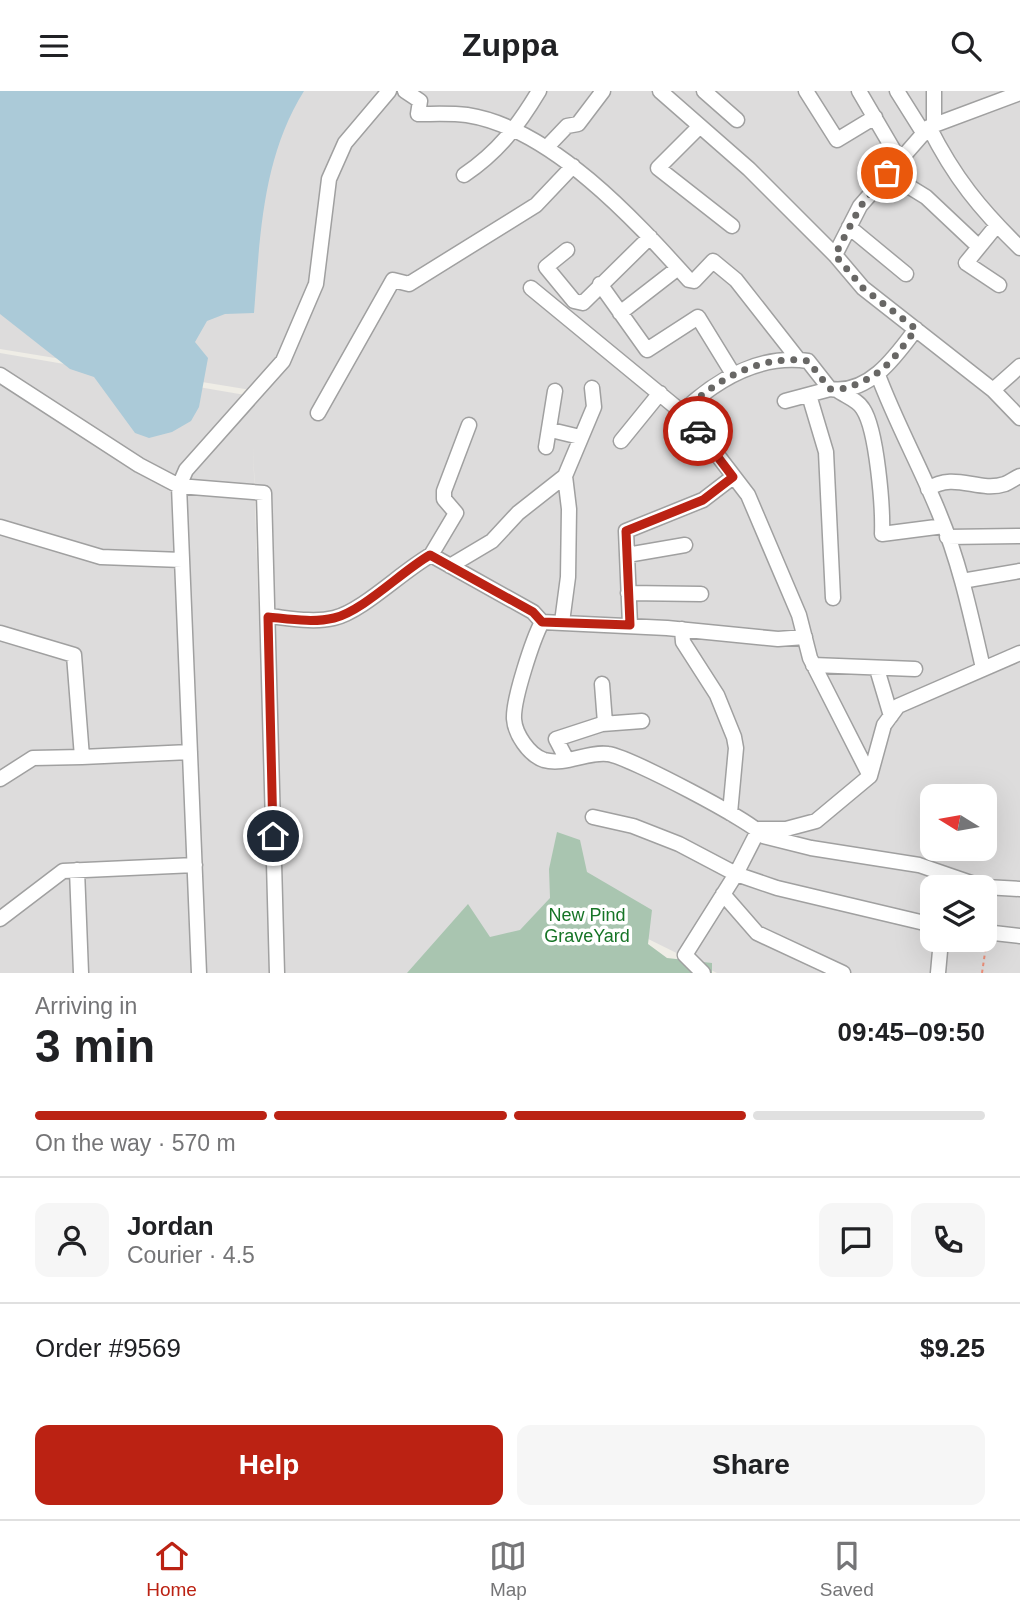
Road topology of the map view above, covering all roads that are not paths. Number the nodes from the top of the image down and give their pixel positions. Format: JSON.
{"nodes":[{"id":1,"x":389,"y":91,"type":"edge"},
{"id":2,"x":405,"y":91,"type":"edge"},
{"id":3,"x":539,"y":91,"type":"edge"},
{"id":4,"x":603,"y":91,"type":"edge"},
{"id":5,"x":660,"y":91,"type":"edge"},
{"id":6,"x":704,"y":91,"type":"edge"},
{"id":7,"x":806,"y":91,"type":"edge"},
{"id":8,"x":859,"y":91,"type":"edge"},
{"id":9,"x":897,"y":91,"type":"edge"},
{"id":10,"x":934,"y":91,"type":"edge"},
{"id":11,"x":1020,"y":93,"type":"edge"},
{"id":12,"x":875,"y":117,"type":"junction"},
{"id":13,"x":737,"y":120,"type":"dead end"},
{"id":14,"x":700,"y":126,"type":"junction"},
{"id":15,"x":929,"y":129,"type":"junction"},
{"id":16,"x":515,"y":132,"type":"junction"},
{"id":17,"x":547,"y":147,"type":"junction"},
{"id":18,"x":900,"y":161,"type":"junction"},
{"id":19,"x":573,"y":166,"type":"junction"},
{"id":20,"x":887,"y":173,"type":"junction"},
{"id":21,"x":464,"y":174,"type":"dead end"},
{"id":22,"x":997,"y":225,"type":"junction"},
{"id":23,"x":732,"y":226,"type":"dead end"},
{"id":24,"x":849,"y":226,"type":"junction"},
{"id":25,"x":650,"y":237,"type":"junction"},
{"id":26,"x":978,"y":246,"type":"junction"},
{"id":27,"x":1020,"y":248,"type":"edge"},
{"id":28,"x":567,"y":250,"type":"dead end"},
{"id":29,"x":835,"y":255,"type":"junction"},
{"id":30,"x":678,"y":268,"type":"junction"},
{"id":31,"x":906,"y":274,"type":"dead end"},
{"id":32,"x":600,"y":284,"type":"junction"},
{"id":33,"x":999,"y":285,"type":"dead end"},
{"id":34,"x":531,"y":288,"type":"dead end"},
{"id":35,"x":620,"y":313,"type":"junction"},
{"id":36,"x":916,"y":329,"type":"junction"},
{"id":37,"x":798,"y":359,"type":"junction"},
{"id":38,"x":1020,"y":366,"type":"edge"},
{"id":39,"x":733,"y":374,"type":"junction"},
{"id":40,"x":0,"y":375,"type":"edge"},
{"id":41,"x":878,"y":375,"type":"junction"},
{"id":42,"x":592,"y":388,"type":"dead end"},
{"id":43,"x":833,"y":389,"type":"junction"},
{"id":44,"x":993,"y":390,"type":"junction"},
{"id":45,"x":555,"y":391,"type":"dead end"},
{"id":46,"x":660,"y":393,"type":"junction"},
{"id":47,"x":809,"y":395,"type":"junction"},
{"id":48,"x":785,"y":401,"type":"dead end"},
{"id":49,"x":682,"y":412,"type":"junction"},
{"id":50,"x":318,"y":413,"type":"dead end"},
{"id":51,"x":1020,"y":418,"type":"edge"},
{"id":52,"x":469,"y":425,"type":"dead end"},
{"id":53,"x":551,"y":430,"type":"junction"},
{"id":54,"x":580,"y":437,"type":"junction"},
{"id":55,"x":621,"y":441,"type":"dead end"},
{"id":56,"x":547,"y":447,"type":"dead end"},
{"id":57,"x":565,"y":476,"type":"junction"},
{"id":58,"x":1020,"y":476,"type":"edge"},
{"id":59,"x":733,"y":477,"type":"junction"},
{"id":60,"x":179,"y":486,"type":"junction"},
{"id":61,"x":928,"y":489,"type":"junction"},
{"id":62,"x":0,"y":527,"type":"edge"},
{"id":63,"x":945,"y":532,"type":"junction"},
{"id":64,"x":1020,"y":536,"type":"edge"},
{"id":65,"x":685,"y":545,"type":"dead end"},
{"id":66,"x":430,"y":555,"type":"junction"},
{"id":67,"x":627,"y":555,"type":"junction"},
{"id":68,"x":182,"y":560,"type":"junction"},
{"id":69,"x":450,"y":566,"type":"junction"},
{"id":70,"x":1020,"y":571,"type":"edge"},
{"id":71,"x":962,"y":581,"type":"junction"},
{"id":72,"x":628,"y":593,"type":"junction"},
{"id":73,"x":701,"y":594,"type":"dead end"},
{"id":74,"x":833,"y":598,"type":"dead end"},
{"id":75,"x":268,"y":617,"type":"junction"},
{"id":76,"x":542,"y":622,"type":"junction"},
{"id":77,"x":562,"y":622,"type":"junction"},
{"id":78,"x":630,"y":625,"type":"junction"},
{"id":79,"x":682,"y":629,"type":"junction"},
{"id":80,"x":0,"y":633,"type":"edge"},
{"id":81,"x":804,"y":637,"type":"junction"},
{"id":82,"x":1020,"y":653,"type":"edge"},
{"id":83,"x":813,"y":665,"type":"junction"},
{"id":84,"x":983,"y":668,"type":"junction"},
{"id":85,"x":877,"y":669,"type":"junction"},
{"id":86,"x":915,"y":669,"type":"dead end"},
{"id":87,"x":602,"y":684,"type":"dead end"},
{"id":88,"x":891,"y":716,"type":"junction"},
{"id":89,"x":642,"y":721,"type":"dead end"},
{"id":90,"x":606,"y":723,"type":"junction"},
{"id":91,"x":190,"y":752,"type":"junction"},
{"id":92,"x":82,"y":757,"type":"junction"},
{"id":93,"x":567,"y":760,"type":"junction"},
{"id":94,"x":870,"y":776,"type":"junction"},
{"id":95,"x":0,"y":779,"type":"edge"},
{"id":96,"x":730,"y":813,"type":"junction"},
{"id":97,"x":593,"y":817,"type":"dead end"},
{"id":98,"x":759,"y":829,"type":"junction"},
{"id":99,"x":195,"y":865,"type":"junction"},
{"id":100,"x":77,"y":870,"type":"junction"},
{"id":101,"x":736,"y":874,"type":"junction"},
{"id":102,"x":949,"y":875,"type":"edge"},
{"id":103,"x":997,"y":888,"type":"edge"},
{"id":104,"x":1020,"y":889,"type":"edge"},
{"id":105,"x":723,"y":894,"type":"junction"},
{"id":106,"x":0,"y":919,"type":"edge"},
{"id":107,"x":920,"y":922,"type":"edge"},
{"id":108,"x":997,"y":933,"type":"edge"},
{"id":109,"x":1020,"y":936,"type":"edge"},
{"id":110,"x":940,"y":952,"type":"edge"},
{"id":111,"x":80,"y":973,"type":"edge"},
{"id":112,"x":199,"y":973,"type":"edge"},
{"id":113,"x":277,"y":973,"type":"edge"},
{"id":114,"x":703,"y":973,"type":"edge"},
{"id":115,"x":843,"y":973,"type":"edge"},
{"id":116,"x":938,"y":973,"type":"edge"}],
"edges":[{"from":1,"to":60,"type":"street"},
{"from":2,"to":16,"type":"street"},
{"from":3,"to":16,"type":"street"},
{"from":4,"to":17,"type":"street"},
{"from":5,"to":14,"type":"street"},
{"from":6,"to":13,"type":"street"},
{"from":7,"to":12,"type":"street"},
{"from":8,"to":12,"type":"street"},
{"from":9,"to":15,"type":"street"},
{"from":10,"to":15,"type":"street"},
{"from":11,"to":15,"type":"street"},
{"from":12,"to":18,"type":"street"},
{"from":14,"to":23,"type":"street"},
{"from":14,"to":29,"type":"street"},
{"from":15,"to":18,"type":"street"},
{"from":15,"to":22,"type":"street"},
{"from":16,"to":17,"type":"street"},
{"from":16,"to":21,"type":"street"},
{"from":17,"to":19,"type":"street"},
{"from":18,"to":20,"type":"street"},
{"from":19,"to":25,"type":"street"},
{"from":19,"to":50,"type":"street"},
{"from":20,"to":24,"type":"street"},
{"from":20,"to":26,"type":"street"},
{"from":22,"to":26,"type":"street"},
{"from":22,"to":27,"type":"street"},
{"from":24,"to":29,"type":"street"},
{"from":24,"to":31,"type":"street"},
{"from":25,"to":30,"type":"street"},
{"from":25,"to":32,"type":"street"},
{"from":26,"to":33,"type":"street"},
{"from":28,"to":32,"type":"street"},
{"from":29,"to":36,"type":"street"},
{"from":30,"to":35,"type":"street"},
{"from":30,"to":37,"type":"street"},
{"from":32,"to":35,"type":"street"},
{"from":34,"to":46,"type":"street"},
{"from":35,"to":39,"type":"street"},
{"from":36,"to":41,"type":"street"},
{"from":36,"to":44,"type":"street"},
{"from":37,"to":39,"type":"street"},
{"from":37,"to":43,"type":"street"},
{"from":38,"to":44,"type":"street"},
{"from":39,"to":49,"type":"street"},
{"from":40,"to":60,"type":"street"},
{"from":41,"to":43,"type":"street"},
{"from":41,"to":61,"type":"street"},
{"from":42,"to":54,"type":"street"},
{"from":43,"to":47,"type":"street"},
{"from":43,"to":63,"type":"street"},
{"from":44,"to":51,"type":"street"},
{"from":45,"to":53,"type":"street"},
{"from":46,"to":49,"type":"street"},
{"from":46,"to":55,"type":"street"},
{"from":47,"to":48,"type":"street"},
{"from":47,"to":74,"type":"street"},
{"from":49,"to":59,"type":"street"},
{"from":52,"to":66,"type":"street"},
{"from":53,"to":54,"type":"street"},
{"from":53,"to":56,"type":"street"},
{"from":54,"to":57,"type":"street"},
{"from":57,"to":69,"type":"street"},
{"from":57,"to":77,"type":"street"},
{"from":58,"to":61,"type":"street"},
{"from":59,"to":67,"type":"street"},
{"from":59,"to":81,"type":"street"},
{"from":60,"to":68,"type":"street"},
{"from":60,"to":75,"type":"street"},
{"from":61,"to":63,"type":"street"},
{"from":62,"to":68,"type":"street"},
{"from":63,"to":64,"type":"street"},
{"from":63,"to":71,"type":"street"},
{"from":65,"to":67,"type":"street"},
{"from":66,"to":69,"type":"street"},
{"from":66,"to":75,"type":"street"},
{"from":67,"to":72,"type":"street"},
{"from":68,"to":91,"type":"street"},
{"from":69,"to":76,"type":"street"},
{"from":70,"to":71,"type":"street"},
{"from":71,"to":84,"type":"street"},
{"from":72,"to":73,"type":"street"},
{"from":72,"to":78,"type":"street"},
{"from":75,"to":113,"type":"street"},
{"from":76,"to":77,"type":"street"},
{"from":76,"to":93,"type":"street"},
{"from":77,"to":78,"type":"street"},
{"from":78,"to":79,"type":"street"},
{"from":79,"to":81,"type":"street"},
{"from":79,"to":96,"type":"street"},
{"from":80,"to":92,"type":"street"},
{"from":81,"to":83,"type":"street"},
{"from":82,"to":84,"type":"street"},
{"from":83,"to":85,"type":"street"},
{"from":83,"to":94,"type":"street"},
{"from":84,"to":88,"type":"street"},
{"from":85,"to":86,"type":"street"},
{"from":85,"to":88,"type":"street"},
{"from":87,"to":90,"type":"street"},
{"from":88,"to":94,"type":"street"},
{"from":89,"to":90,"type":"street"},
{"from":90,"to":93,"type":"street"},
{"from":91,"to":92,"type":"street"},
{"from":91,"to":99,"type":"street"},
{"from":92,"to":95,"type":"street"},
{"from":93,"to":96,"type":"street"},
{"from":94,"to":98,"type":"street"},
{"from":96,"to":98,"type":"street"},
{"from":97,"to":101,"type":"street"},
{"from":98,"to":101,"type":"street"},
{"from":98,"to":102,"type":"street"},
{"from":99,"to":100,"type":"street"},
{"from":99,"to":112,"type":"street"},
{"from":100,"to":106,"type":"street"},
{"from":100,"to":111,"type":"street"},
{"from":101,"to":105,"type":"street"},
{"from":101,"to":107,"type":"street"},
{"from":103,"to":104,"type":"street"},
{"from":105,"to":114,"type":"street"},
{"from":105,"to":115,"type":"street"},
{"from":108,"to":109,"type":"street"},
{"from":110,"to":116,"type":"street"}]}
